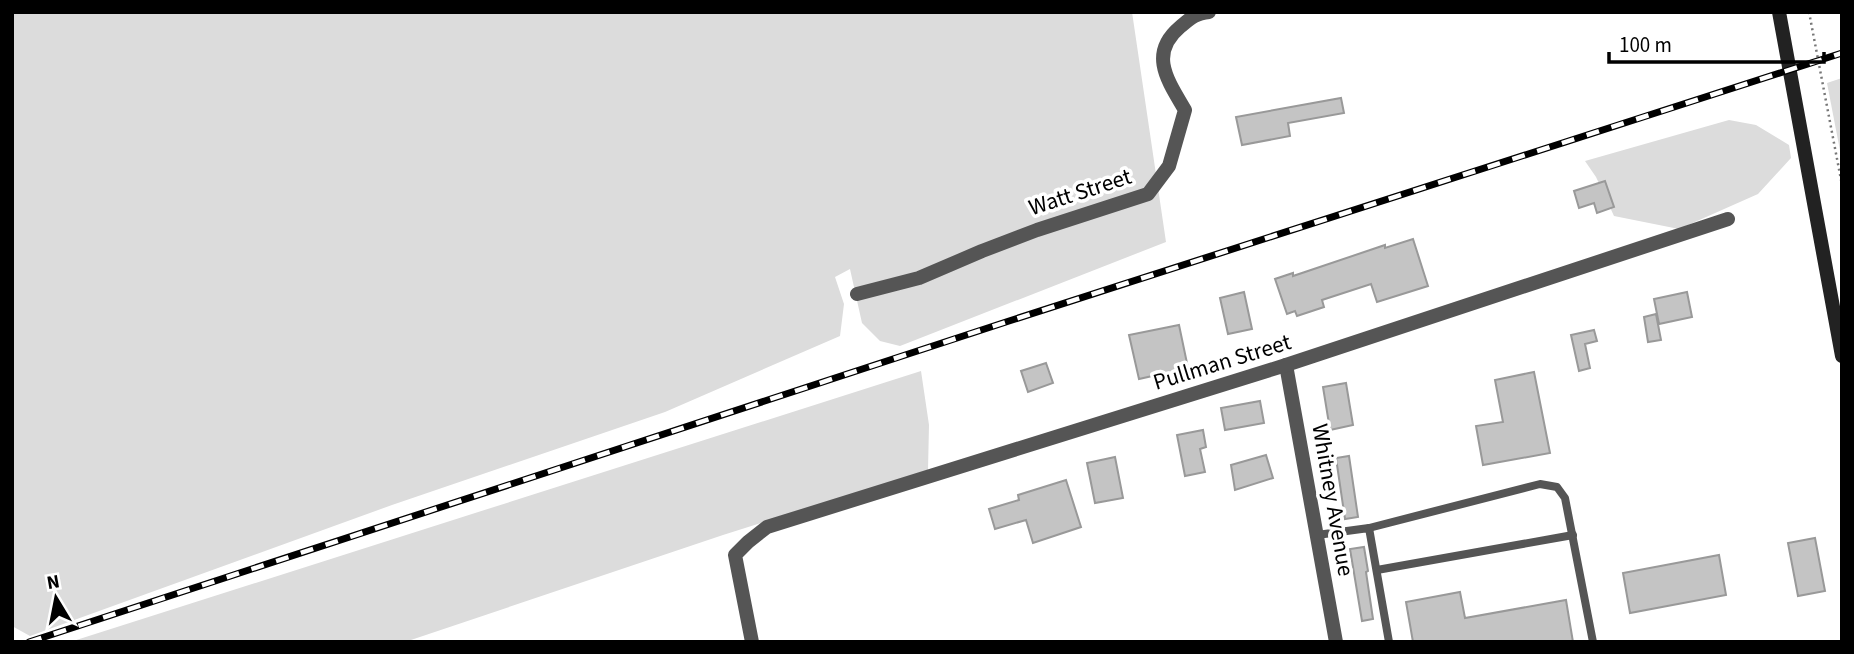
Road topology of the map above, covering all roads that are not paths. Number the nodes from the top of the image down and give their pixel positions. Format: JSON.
{"nodes":[{"id":1,"x":1209,"y":12,"type":"edge"},
{"id":2,"x":1779,"y":12,"type":"edge"},
{"id":3,"x":1728,"y":219,"type":"dead end"},
{"id":4,"x":857,"y":293,"type":"dead end"},
{"id":5,"x":1842,"y":356,"type":"edge"},
{"id":6,"x":1286,"y":366,"type":"junction"},
{"id":7,"x":1368,"y":528,"type":"junction"},
{"id":8,"x":1317,"y":535,"type":"junction"},
{"id":9,"x":1573,"y":535,"type":"junction"},
{"id":10,"x":1377,"y":570,"type":"junction"},
{"id":11,"x":752,"y":642,"type":"edge"},
{"id":12,"x":1336,"y":642,"type":"edge"},
{"id":13,"x":1390,"y":642,"type":"edge"},
{"id":14,"x":1593,"y":642,"type":"edge"}],
"edges":[{"from":1,"to":4,"type":"street","name":"Watt Street"},
{"from":2,"to":5,"type":"main road"},
{"from":3,"to":6,"type":"street","name":"Pullman Street"},
{"from":6,"to":8,"type":"street","name":"Whitney Avenue"},
{"from":6,"to":11,"type":"street","name":"Pullman Street"},
{"from":7,"to":8,"type":"lane"},
{"from":7,"to":9,"type":"lane"},
{"from":7,"to":10,"type":"lane"},
{"from":8,"to":12,"type":"street","name":"Whitney Avenue"},
{"from":9,"to":10,"type":"lane"},
{"from":9,"to":14,"type":"lane"},
{"from":10,"to":13,"type":"lane"}]}
